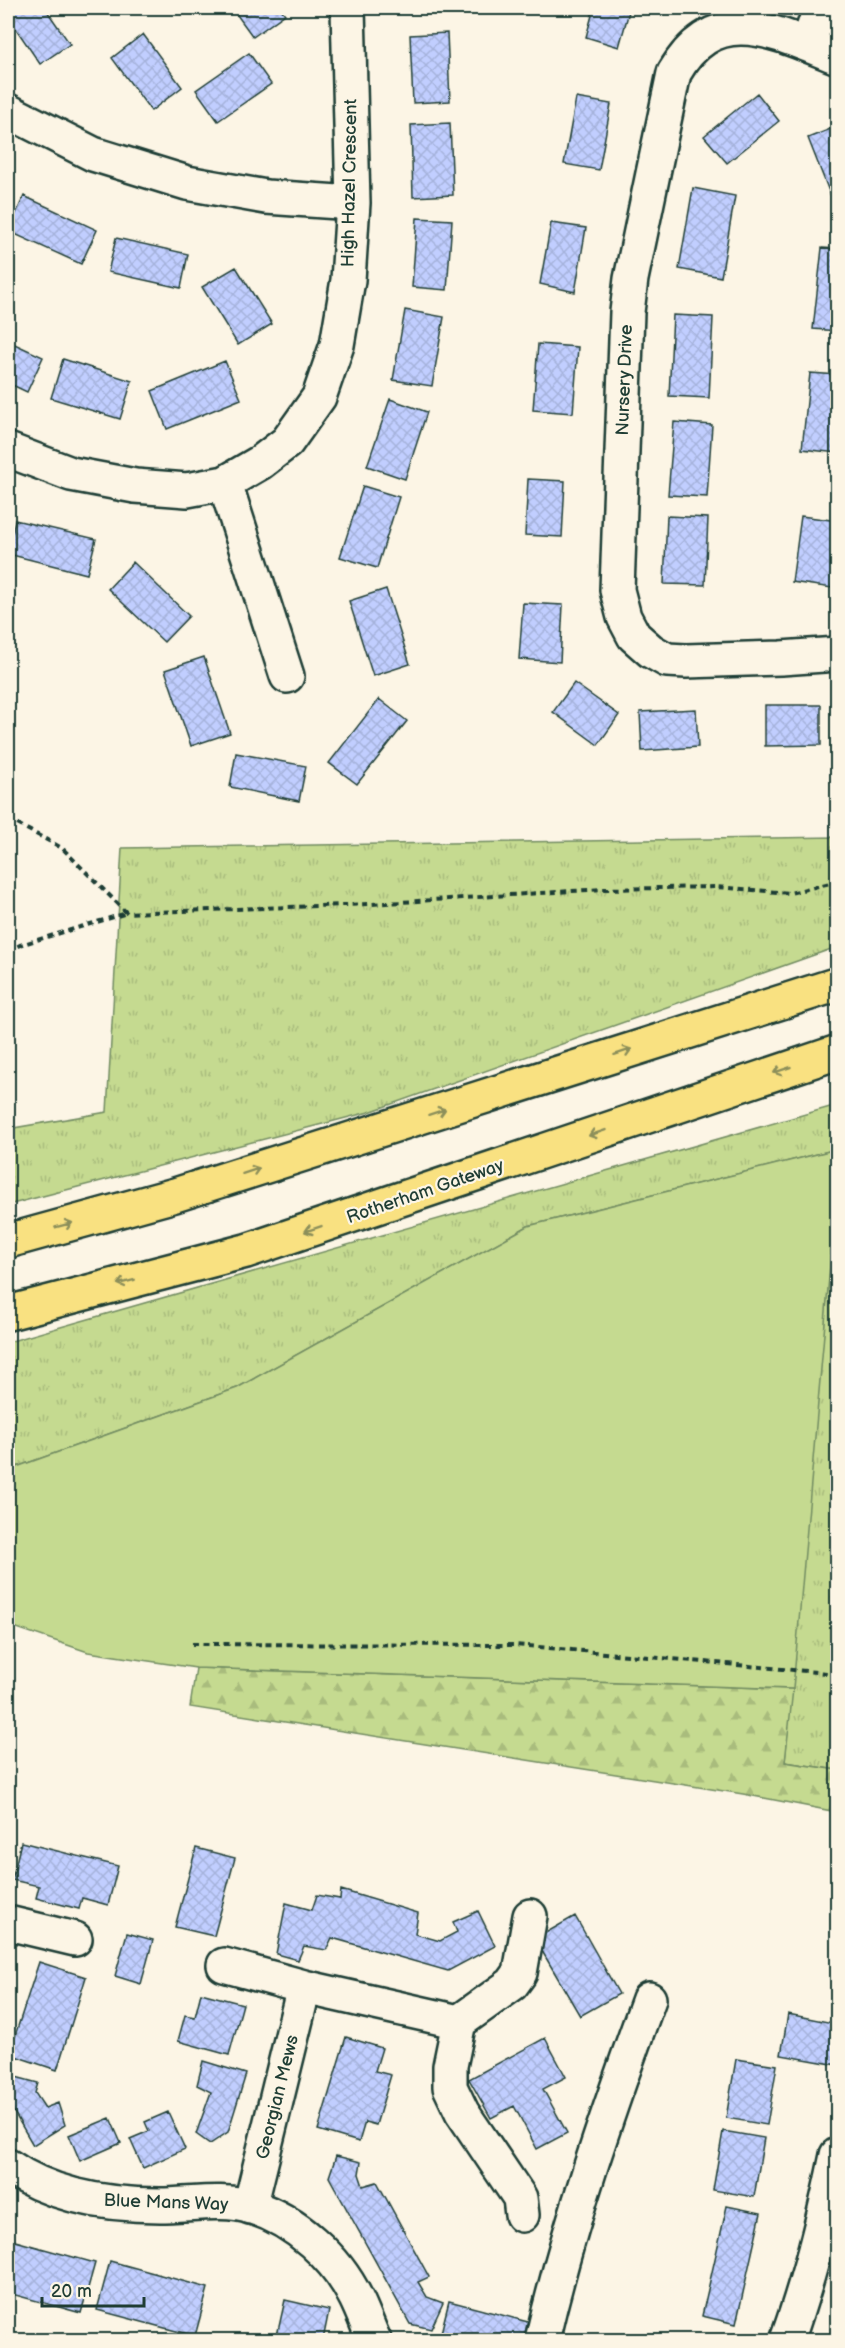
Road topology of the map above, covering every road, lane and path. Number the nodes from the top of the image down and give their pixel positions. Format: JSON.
{"nodes":[{"id":1,"x":348,"y":8,"type":"edge"},
{"id":2,"x":820,"y":8,"type":"edge"},
{"id":3,"x":823,"y":51,"type":"edge"},
{"id":4,"x":8,"y":111,"type":"edge"},
{"id":5,"x":353,"y":203,"type":"junction"},
{"id":6,"x":8,"y":450,"type":"edge"},
{"id":7,"x":225,"y":483,"type":"junction"},
{"id":8,"x":837,"y":654,"type":"edge"},
{"id":9,"x":287,"y":676,"type":"dead end"},
{"id":10,"x":8,"y":819,"type":"edge"},
{"id":11,"x":837,"y":881,"type":"edge"},
{"id":12,"x":127,"y":913,"type":"junction"},
{"id":13,"x":8,"y":951,"type":"edge"},
{"id":14,"x":837,"y":984,"type":"edge"},
{"id":15,"x":837,"y":1052,"type":"edge"},
{"id":16,"x":8,"y":1240,"type":"edge"},
{"id":17,"x":8,"y":1313,"type":"edge"},
{"id":18,"x":192,"y":1644,"type":"dead end"},
{"id":19,"x":837,"y":1674,"type":"edge"},
{"id":20,"x":530,"y":1916,"type":"dead end"},
{"id":21,"x":8,"y":1923,"type":"edge"},
{"id":22,"x":75,"y":1938,"type":"dead end"},
{"id":23,"x":224,"y":1965,"type":"dead end"},
{"id":24,"x":304,"y":1987,"type":"junction"},
{"id":25,"x":649,"y":1999,"type":"dead end"},
{"id":26,"x":459,"y":2022,"type":"junction"},
{"id":27,"x":837,"y":2155,"type":"edge"},
{"id":28,"x":8,"y":2166,"type":"edge"},
{"id":29,"x":250,"y":2207,"type":"junction"},
{"id":30,"x":522,"y":2215,"type":"dead end"},
{"id":31,"x":374,"y":2340,"type":"edge"},
{"id":32,"x":542,"y":2340,"type":"edge"},
{"id":33,"x":787,"y":2340,"type":"edge"}],
"edges":[{"from":1,"to":5,"type":"street","name":"High Hazel Crescent"},
{"from":2,"to":3,"type":"street","name":"Nursery Drive"},
{"from":3,"to":8,"type":"street","name":"Nursery Drive"},
{"from":4,"to":5,"type":"street"},
{"from":5,"to":7,"type":"street","name":"High Hazel Crescent"},
{"from":6,"to":7,"type":"street","name":"High Hazel Crescent"},
{"from":7,"to":9,"type":"street"},
{"from":10,"to":12,"type":"path"},
{"from":11,"to":12,"type":"path"},
{"from":12,"to":13,"type":"path"},
{"from":16,"to":14,"type":"highway","one_way":true},
{"from":15,"to":17,"type":"highway","name":"Rotherham Gateway","one_way":true},
{"from":18,"to":19,"type":"path"},
{"from":20,"to":26,"type":"street"},
{"from":21,"to":22,"type":"street"},
{"from":23,"to":24,"type":"street"},
{"from":24,"to":26,"type":"street"},
{"from":24,"to":29,"type":"street","name":"Georgian Mews"},
{"from":25,"to":32,"type":"street"},
{"from":26,"to":30,"type":"street"},
{"from":27,"to":33,"type":"street"},
{"from":28,"to":29,"type":"street","name":"Blue Mans Way"},
{"from":29,"to":31,"type":"street","name":"Blue Mans Way"}]}
